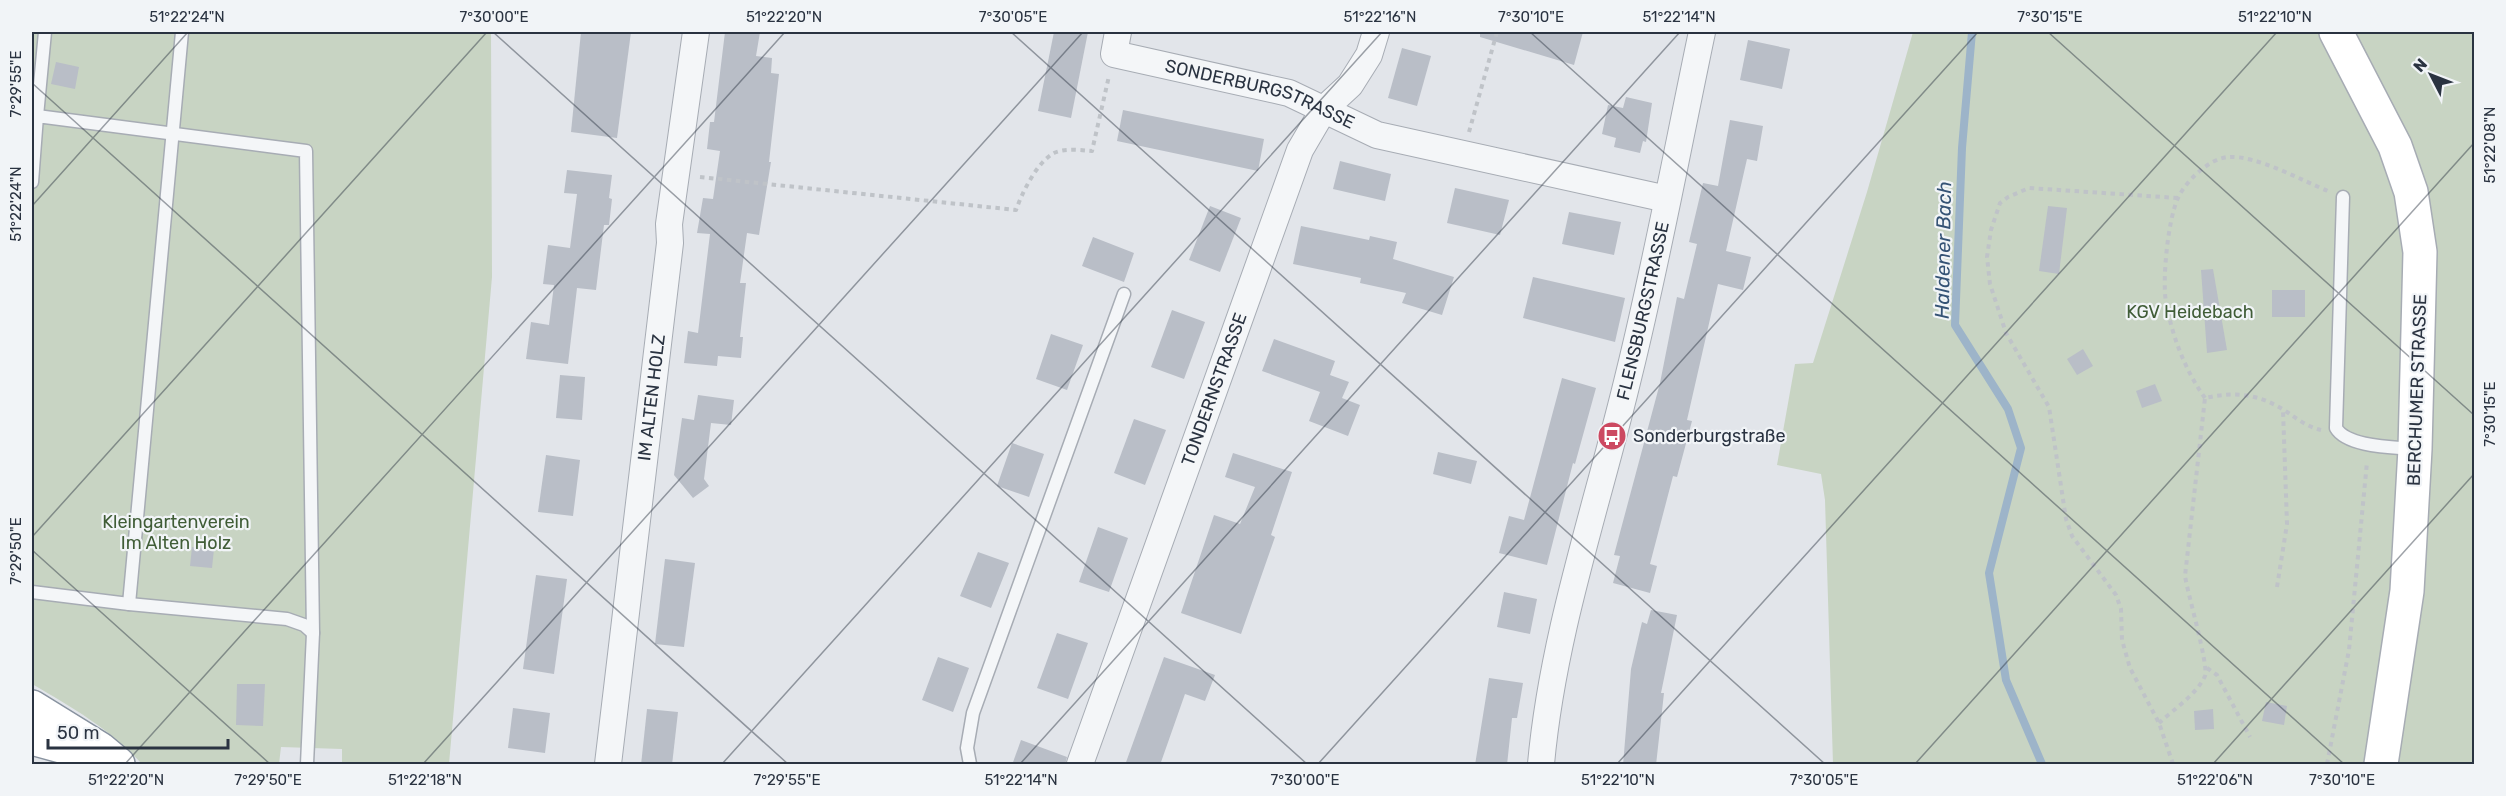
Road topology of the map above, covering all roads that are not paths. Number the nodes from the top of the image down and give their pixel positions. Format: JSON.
{"nodes":[{"id":1,"x":45,"y":32,"type":"edge"},
{"id":2,"x":182,"y":32,"type":"edge"},
{"id":3,"x":696,"y":32,"type":"edge"},
{"id":4,"x":1376,"y":32,"type":"edge"},
{"id":5,"x":1702,"y":32,"type":"edge"},
{"id":6,"x":2336,"y":32,"type":"edge"},
{"id":7,"x":1116,"y":43,"type":"edge"},
{"id":8,"x":1324,"y":109,"type":"junction"},
{"id":9,"x":37,"y":116,"type":"junction"},
{"id":10,"x":174,"y":134,"type":"junction"},
{"id":11,"x":32,"y":182,"type":"edge"},
{"id":12,"x":2343,"y":197,"type":"road end"},
{"id":13,"x":1667,"y":199,"type":"junction"},
{"id":14,"x":1124,"y":294,"type":"dead end"},
{"id":15,"x":2415,"y":449,"type":"junction"},
{"id":16,"x":32,"y":592,"type":"edge"},
{"id":17,"x":129,"y":604,"type":"junction"},
{"id":18,"x":314,"y":633,"type":"junction"},
{"id":19,"x":32,"y":707,"type":"edge"},
{"id":20,"x":32,"y":738,"type":"edge"},
{"id":21,"x":94,"y":765,"type":"edge"},
{"id":22,"x":118,"y":765,"type":"edge"},
{"id":23,"x":308,"y":765,"type":"edge"},
{"id":24,"x":608,"y":765,"type":"edge"},
{"id":25,"x":970,"y":765,"type":"edge"},
{"id":26,"x":1080,"y":765,"type":"edge"},
{"id":27,"x":1541,"y":765,"type":"edge"},
{"id":28,"x":2381,"y":765,"type":"edge"}],
"edges":[{"from":1,"to":9,"type":"lane"},
{"from":2,"to":10,"type":"lane"},
{"from":3,"to":24,"type":"street","name":"IM ALTEN HOLZ"},
{"from":4,"to":8,"type":"street","name":"TONDERNSTRASSE"},
{"from":5,"to":13,"type":"street","name":"FLENSBURGSTRASSE"},
{"from":6,"to":15,"type":"main road","name":"BERCHUMER STRASSE"},
{"from":7,"to":8,"type":"street","name":"SONDERBURGSTRASSE"},
{"from":8,"to":13,"type":"street","name":"SONDERBURGSTRASSE"},
{"from":8,"to":26,"type":"street","name":"TONDERNSTRASSE"},
{"from":9,"to":10,"type":"lane"},
{"from":9,"to":11,"type":"lane"},
{"from":10,"to":17,"type":"lane"},
{"from":10,"to":18,"type":"lane"},
{"from":12,"to":15,"type":"lane"},
{"from":13,"to":27,"type":"street","name":"FLENSBURGSTRASSE"},
{"from":14,"to":25,"type":"lane"},
{"from":15,"to":28,"type":"main road","name":"BERCHUMER STRASSE"},
{"from":16,"to":17,"type":"lane"},
{"from":17,"to":18,"type":"lane"},
{"from":18,"to":23,"type":"lane"},
{"from":19,"to":22,"type":"main road"},
{"from":20,"to":21,"type":"main road"}]}
